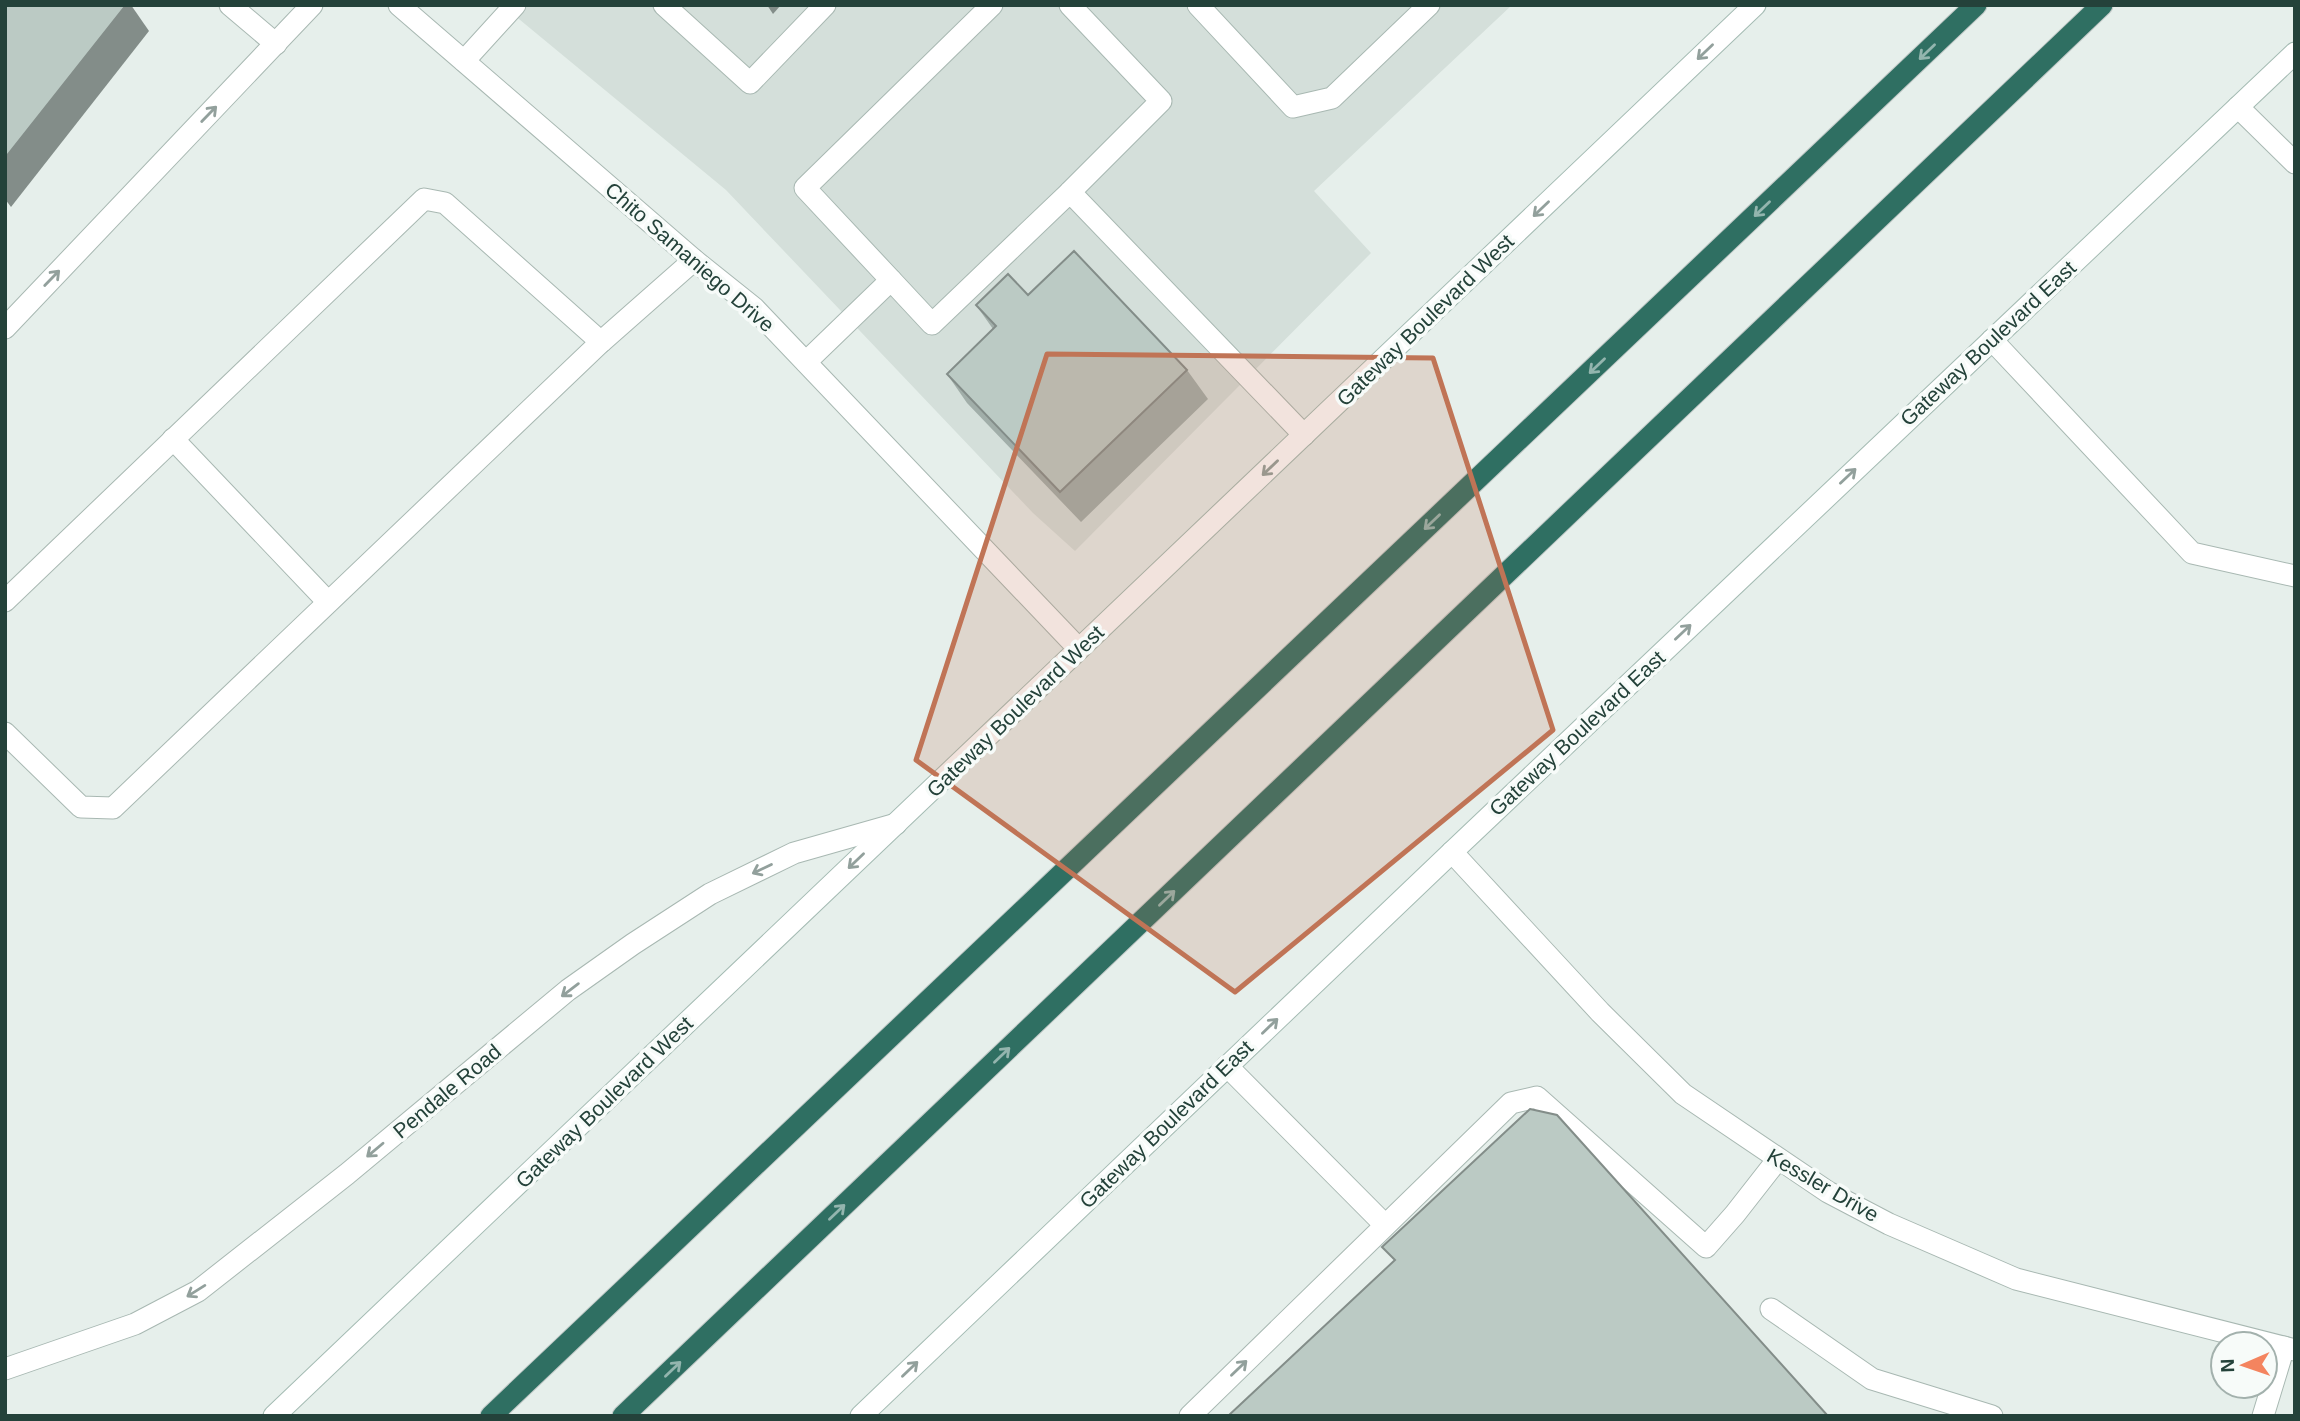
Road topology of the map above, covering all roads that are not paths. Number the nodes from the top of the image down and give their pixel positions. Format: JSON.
{"nodes":[{"id":1,"x":230,"y":5,"type":"edge"},
{"id":2,"x":312,"y":5,"type":"edge"},
{"id":3,"x":399,"y":5,"type":"edge"},
{"id":4,"x":515,"y":5,"type":"edge"},
{"id":5,"x":664,"y":5,"type":"edge"},
{"id":6,"x":825,"y":5,"type":"edge"},
{"id":7,"x":992,"y":5,"type":"edge"},
{"id":8,"x":1070,"y":5,"type":"edge"},
{"id":9,"x":1198,"y":5,"type":"edge"},
{"id":10,"x":1429,"y":5,"type":"edge"},
{"id":11,"x":1755,"y":5,"type":"edge"},
{"id":12,"x":1976,"y":5,"type":"edge"},
{"id":13,"x":2102,"y":5,"type":"edge"},
{"id":14,"x":2120,"y":5,"type":"edge"},
{"id":15,"x":276,"y":44,"type":"junction"},
{"id":16,"x":2295,"y":53,"type":"edge"},
{"id":17,"x":464,"y":61,"type":"junction"},
{"id":18,"x":2034,"y":71,"type":"junction"},
{"id":19,"x":2238,"y":107,"type":"junction"},
{"id":20,"x":2295,"y":163,"type":"edge"},
{"id":21,"x":1070,"y":192,"type":"junction"},
{"id":22,"x":695,"y":260,"type":"junction"},
{"id":23,"x":891,"y":280,"type":"junction"},
{"id":24,"x":5,"y":328,"type":"edge"},
{"id":25,"x":1992,"y":340,"type":"junction"},
{"id":26,"x":601,"y":342,"type":"junction"},
{"id":27,"x":806,"y":362,"type":"junction"},
{"id":28,"x":1304,"y":435,"type":"junction"},
{"id":29,"x":173,"y":439,"type":"junction"},
{"id":30,"x":2295,"y":576,"type":"edge"},
{"id":31,"x":5,"y":601,"type":"edge"},
{"id":32,"x":328,"y":602,"type":"junction"},
{"id":33,"x":1079,"y":649,"type":"junction"},
{"id":34,"x":5,"y":733,"type":"edge"},
{"id":35,"x":896,"y":824,"type":"junction"},
{"id":36,"x":1452,"y":852,"type":"junction"},
{"id":37,"x":1227,"y":1066,"type":"junction"},
{"id":38,"x":1778,"y":1159,"type":"junction"},
{"id":39,"x":1385,"y":1225,"type":"junction"},
{"id":40,"x":1771,"y":1309,"type":"dead end"},
{"id":41,"x":2289,"y":1349,"type":"edge"},
{"id":42,"x":5,"y":1369,"type":"edge"},
{"id":43,"x":274,"y":1416,"type":"edge"},
{"id":44,"x":491,"y":1416,"type":"edge"},
{"id":45,"x":624,"y":1416,"type":"edge"},
{"id":46,"x":861,"y":1416,"type":"edge"},
{"id":47,"x":1190,"y":1416,"type":"edge"},
{"id":48,"x":1992,"y":1416,"type":"edge"},
{"id":49,"x":2263,"y":1416,"type":"edge"}],
"edges":[{"from":1,"to":15,"type":"main road"},
{"from":2,"to":15,"type":"main road"},
{"from":3,"to":17,"type":"main road","name":"Chito Samaniego Drive"},
{"from":4,"to":17,"type":"main road"},
{"from":5,"to":6,"type":"main road"},
{"from":7,"to":23,"type":"main road"},
{"from":8,"to":21,"type":"main road"},
{"from":9,"to":10,"type":"main road"},
{"from":11,"to":28,"type":"main road","name":"Gateway Boulevard West","one_way":true},
{"from":12,"to":44,"type":"highway","one_way":true},
{"from":13,"to":18,"type":"highway"},
{"from":14,"to":18,"type":"highway"},
{"from":24,"to":15,"type":"main road","one_way":true},
{"from":16,"to":19,"type":"main road","name":"Gateway Boulevard East"},
{"from":17,"to":22,"type":"main road","name":"Chito Samaniego Drive"},
{"from":45,"to":18,"type":"highway","one_way":true},
{"from":19,"to":20,"type":"main road"},
{"from":19,"to":25,"type":"main road","name":"Gateway Boulevard East"},
{"from":21,"to":23,"type":"main road"},
{"from":21,"to":28,"type":"main road"},
{"from":22,"to":26,"type":"main road"},
{"from":22,"to":27,"type":"main road","name":"Chito Samaniego Drive"},
{"from":23,"to":27,"type":"main road"},
{"from":25,"to":30,"type":"main road"},
{"from":36,"to":25,"type":"main road","name":"Gateway Boulevard East","one_way":true},
{"from":26,"to":29,"type":"main road"},
{"from":26,"to":32,"type":"main road"},
{"from":27,"to":33,"type":"main road","name":"Chito Samaniego Drive"},
{"from":28,"to":33,"type":"main road","name":"Gateway Boulevard West","one_way":true},
{"from":29,"to":31,"type":"main road"},
{"from":29,"to":32,"type":"main road"},
{"from":32,"to":34,"type":"main road"},
{"from":33,"to":35,"type":"main road","name":"Gateway Boulevard West"},
{"from":35,"to":42,"type":"main road","name":"Pendale Road","one_way":true},
{"from":35,"to":43,"type":"main road","name":"Gateway Boulevard West","one_way":true},
{"from":37,"to":36,"type":"main road","name":"Gateway Boulevard East","one_way":true},
{"from":36,"to":38,"type":"main road","name":"Kessler Drive"},
{"from":37,"to":39,"type":"main road"},
{"from":46,"to":37,"type":"main road","name":"Gateway Boulevard East","one_way":true},
{"from":38,"to":39,"type":"main road"},
{"from":38,"to":41,"type":"main road","name":"Kessler Drive"},
{"from":47,"to":39,"type":"main road","one_way":true},
{"from":40,"to":48,"type":"main road"},
{"from":41,"to":49,"type":"main road"}]}
